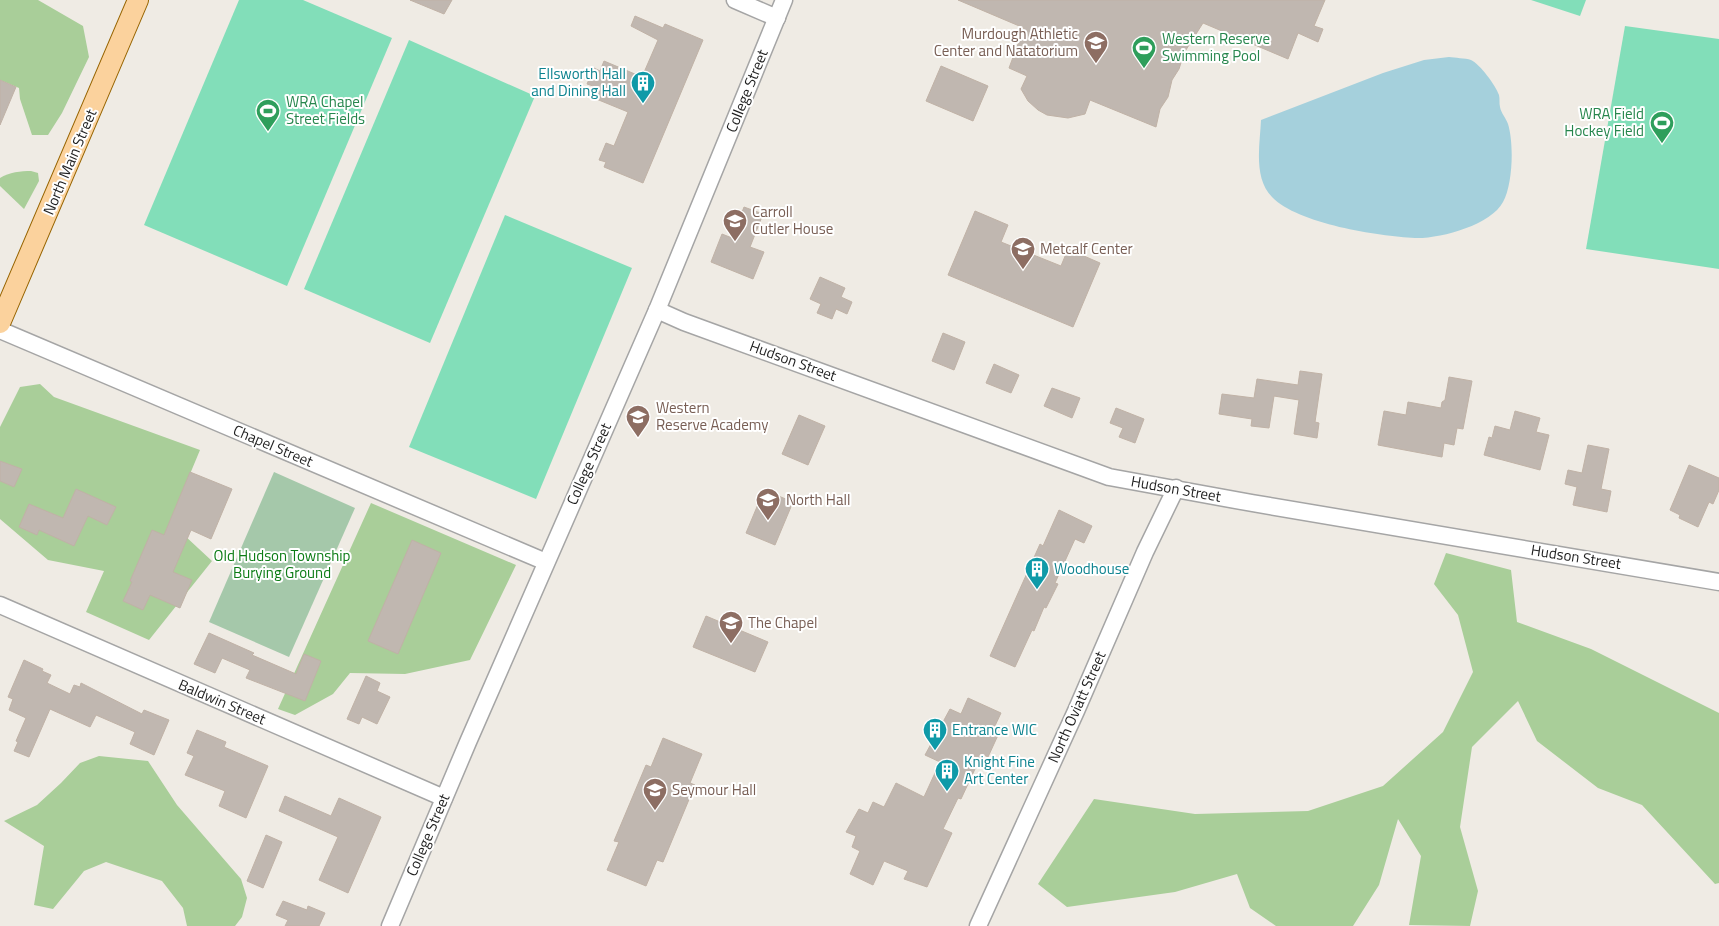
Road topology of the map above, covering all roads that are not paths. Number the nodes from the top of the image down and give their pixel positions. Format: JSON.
{"nodes":[{"id":1,"x":138,"y":0,"type":"edge"},
{"id":2,"x":735,"y":0,"type":"edge"},
{"id":3,"x":784,"y":0,"type":"edge"},
{"id":4,"x":777,"y":18,"type":"junction"},
{"id":5,"x":657,"y":310,"type":"junction"},
{"id":6,"x":0,"y":323,"type":"edge"},
{"id":7,"x":0,"y":330,"type":"edge"},
{"id":8,"x":1176,"y":488,"type":"junction"},
{"id":9,"x":546,"y":562,"type":"junction"},
{"id":10,"x":1719,"y":582,"type":"edge"},
{"id":11,"x":0,"y":605,"type":"edge"},
{"id":12,"x":444,"y":798,"type":"junction"},
{"id":13,"x":390,"y":926,"type":"edge"},
{"id":14,"x":978,"y":926,"type":"edge"}],
"edges":[{"from":1,"to":6,"type":"main road","name":"North Main Street"},
{"from":2,"to":4,"type":"street"},
{"from":3,"to":4,"type":"street","name":"College Street"},
{"from":4,"to":5,"type":"street","name":"College Street"},
{"from":5,"to":8,"type":"street","name":"Hudson Street"},
{"from":5,"to":9,"type":"street","name":"College Street"},
{"from":7,"to":9,"type":"street","name":"Chapel Street"},
{"from":8,"to":10,"type":"street","name":"Hudson Street"},
{"from":8,"to":14,"type":"street","name":"North Oviatt Street"},
{"from":9,"to":12,"type":"street","name":"College Street"},
{"from":11,"to":12,"type":"street","name":"Baldwin Street"},
{"from":12,"to":13,"type":"street","name":"College Street"}]}
